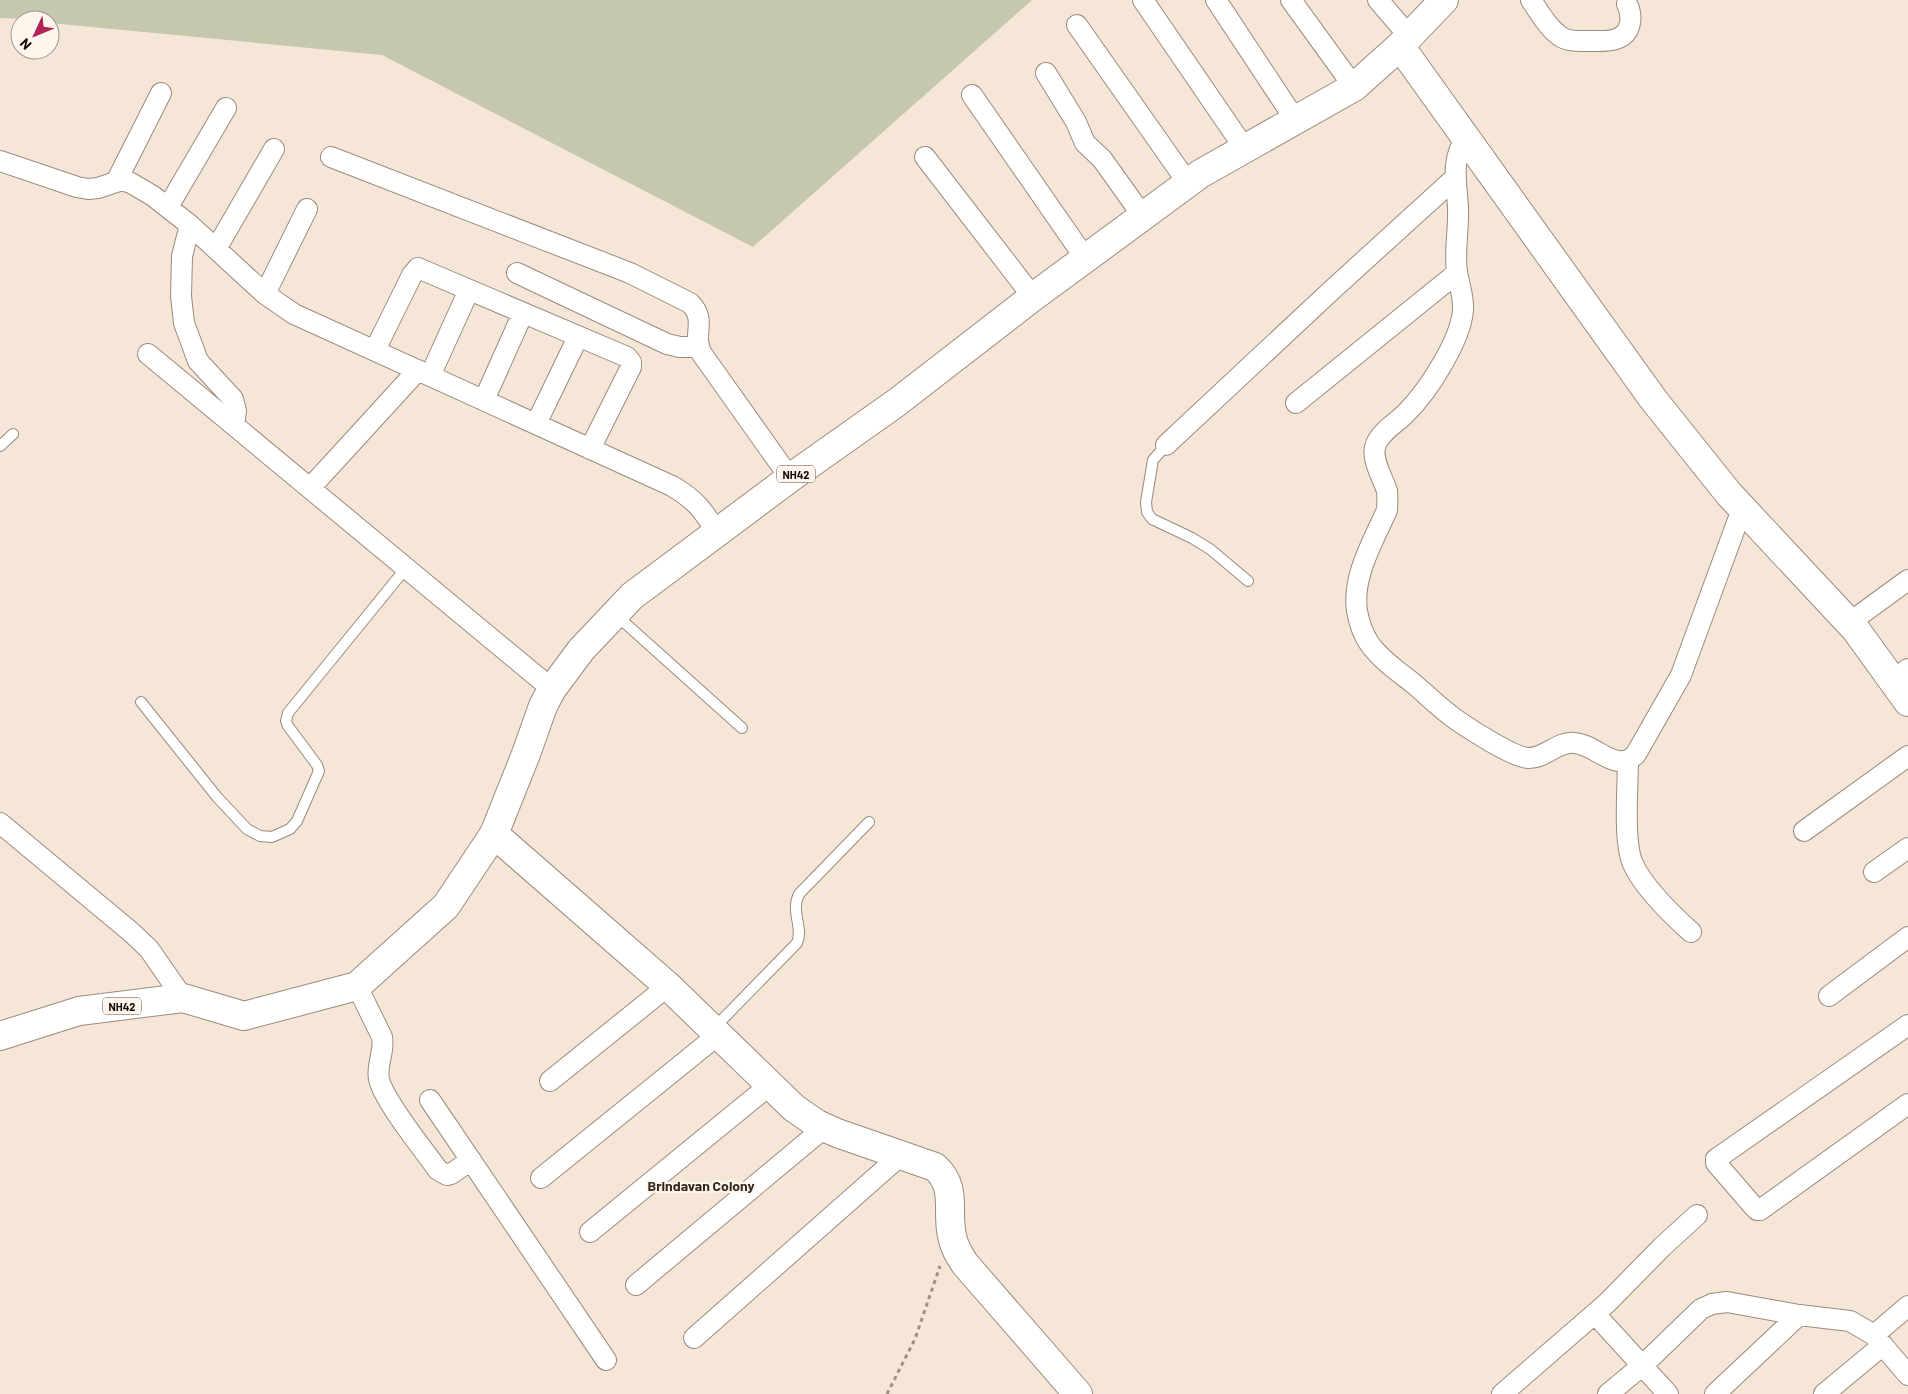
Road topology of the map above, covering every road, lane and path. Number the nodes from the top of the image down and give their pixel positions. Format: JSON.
{"nodes":[{"id":1,"x":1143,"y":0,"type":"edge"},
{"id":2,"x":1216,"y":0,"type":"edge"},
{"id":3,"x":1291,"y":0,"type":"edge"},
{"id":4,"x":1378,"y":0,"type":"edge"},
{"id":5,"x":1444,"y":0,"type":"edge"},
{"id":6,"x":1531,"y":0,"type":"edge"},
{"id":7,"x":1627,"y":4,"type":"dead end"},
{"id":8,"x":1077,"y":24,"type":"dead end"},
{"id":9,"x":1405,"y":41,"type":"junction"},
{"id":10,"x":1046,"y":73,"type":"dead end"},
{"id":11,"x":1354,"y":87,"type":"junction"},
{"id":12,"x":161,"y":92,"type":"dead end"},
{"id":13,"x":972,"y":95,"type":"dead end"},
{"id":14,"x":226,"y":108,"type":"dead end"},
{"id":15,"x":1296,"y":121,"type":"junction"},
{"id":16,"x":1466,"y":138,"type":"junction"},
{"id":17,"x":274,"y":149,"type":"dead end"},
{"id":18,"x":1245,"y":149,"type":"junction"},
{"id":19,"x":331,"y":157,"type":"dead end"},
{"id":20,"x":925,"y":157,"type":"dead end"},
{"id":21,"x":0,"y":162,"type":"edge"},
{"id":22,"x":1455,"y":178,"type":"junction"},
{"id":23,"x":116,"y":182,"type":"junction"},
{"id":24,"x":1188,"y":183,"type":"junction"},
{"id":25,"x":168,"y":207,"type":"junction"},
{"id":26,"x":307,"y":209,"type":"dead end"},
{"id":27,"x":1142,"y":216,"type":"junction"},
{"id":28,"x":190,"y":225,"type":"junction"},
{"id":29,"x":216,"y":249,"type":"junction"},
{"id":30,"x":1085,"y":258,"type":"junction"},
{"id":31,"x":518,"y":273,"type":"dead end"},
{"id":32,"x":1457,"y":273,"type":"junction"},
{"id":33,"x":469,"y":290,"type":"junction"},
{"id":34,"x":266,"y":294,"type":"junction"},
{"id":35,"x":1033,"y":297,"type":"junction"},
{"id":36,"x":523,"y":314,"type":"junction"},
{"id":37,"x":578,"y":337,"type":"junction"},
{"id":38,"x":698,"y":347,"type":"junction"},
{"id":39,"x":375,"y":350,"type":"junction"},
{"id":40,"x":148,"y":354,"type":"dead end"},
{"id":41,"x":424,"y":373,"type":"junction"},
{"id":42,"x":484,"y":400,"type":"junction"},
{"id":43,"x":1296,"y":403,"type":"dead end"},
{"id":44,"x":536,"y":424,"type":"junction"},
{"id":45,"x":234,"y":425,"type":"junction"},
{"id":46,"x":13,"y":434,"type":"dead end"},
{"id":47,"x":1166,"y":445,"type":"joint"},
{"id":48,"x":0,"y":446,"type":"edge"},
{"id":49,"x":590,"y":449,"type":"junction"},
{"id":50,"x":790,"y":478,"type":"junction"},
{"id":51,"x":310,"y":488,"type":"junction"},
{"id":52,"x":1742,"y":509,"type":"junction"},
{"id":53,"x":717,"y":533,"type":"junction"},
{"id":54,"x":406,"y":568,"type":"junction"},
{"id":55,"x":1908,"y":580,"type":"edge"},
{"id":56,"x":1248,"y":581,"type":"dead end"},
{"id":57,"x":615,"y":614,"type":"junction"},
{"id":58,"x":1848,"y":623,"type":"junction"},
{"id":59,"x":1900,"y":675,"type":"edge"},
{"id":60,"x":552,"y":689,"type":"junction"},
{"id":61,"x":141,"y":702,"type":"dead end"},
{"id":62,"x":1908,"y":702,"type":"edge"},
{"id":63,"x":742,"y":728,"type":"dead end"},
{"id":64,"x":1908,"y":756,"type":"edge"},
{"id":65,"x":1628,"y":760,"type":"junction"},
{"id":66,"x":869,"y":822,"type":"dead end"},
{"id":67,"x":0,"y":823,"type":"edge"},
{"id":68,"x":1804,"y":831,"type":"dead end"},
{"id":69,"x":494,"y":834,"type":"junction"},
{"id":70,"x":1908,"y":848,"type":"edge"},
{"id":71,"x":1874,"y":872,"type":"dead end"},
{"id":72,"x":1691,"y":932,"type":"dead end"},
{"id":73,"x":1908,"y":937,"type":"edge"},
{"id":74,"x":357,"y":986,"type":"junction"},
{"id":75,"x":668,"y":986,"type":"junction"},
{"id":76,"x":1828,"y":996,"type":"dead end"},
{"id":77,"x":183,"y":998,"type":"junction"},
{"id":78,"x":1908,"y":1025,"type":"edge"},
{"id":79,"x":716,"y":1032,"type":"junction"},
{"id":80,"x":0,"y":1036,"type":"edge"},
{"id":81,"x":550,"y":1081,"type":"dead end"},
{"id":82,"x":770,"y":1085,"type":"junction"},
{"id":83,"x":430,"y":1100,"type":"dead end"},
{"id":84,"x":1908,"y":1104,"type":"edge"},
{"id":85,"x":824,"y":1128,"type":"junction"},
{"id":86,"x":900,"y":1156,"type":"junction"},
{"id":87,"x":471,"y":1160,"type":"junction"},
{"id":88,"x":541,"y":1178,"type":"dead end"},
{"id":89,"x":1697,"y":1214,"type":"dead end"},
{"id":90,"x":590,"y":1232,"type":"dead end"},
{"id":91,"x":951,"y":1234,"type":"junction"},
{"id":92,"x":636,"y":1286,"type":"dead end"},
{"id":93,"x":1908,"y":1306,"type":"edge"},
{"id":94,"x":1595,"y":1314,"type":"junction"},
{"id":95,"x":1800,"y":1315,"type":"junction"},
{"id":96,"x":694,"y":1338,"type":"dead end"},
{"id":97,"x":1878,"y":1340,"type":"junction"},
{"id":98,"x":606,"y":1360,"type":"dead end"},
{"id":99,"x":1643,"y":1366,"type":"junction"},
{"id":100,"x":1908,"y":1374,"type":"edge"},
{"id":101,"x":887,"y":1394,"type":"edge"},
{"id":102,"x":1078,"y":1394,"type":"edge"},
{"id":103,"x":1502,"y":1394,"type":"edge"},
{"id":104,"x":1608,"y":1394,"type":"edge"},
{"id":105,"x":1668,"y":1394,"type":"edge"},
{"id":106,"x":1715,"y":1394,"type":"edge"},
{"id":107,"x":1824,"y":1394,"type":"edge"}],
"edges":[{"from":1,"to":18,"type":"street"},
{"from":2,"to":15,"type":"street"},
{"from":3,"to":11,"type":"street"},
{"from":4,"to":9,"type":"street"},
{"from":5,"to":9,"type":"main road","number":"NH42"},
{"from":6,"to":7,"type":"street"},
{"from":8,"to":24,"type":"street"},
{"from":9,"to":11,"type":"main road","number":"NH42"},
{"from":9,"to":16,"type":"main road"},
{"from":10,"to":27,"type":"street"},
{"from":11,"to":15,"type":"main road","number":"NH42"},
{"from":12,"to":23,"type":"street"},
{"from":13,"to":30,"type":"street"},
{"from":14,"to":25,"type":"street"},
{"from":15,"to":18,"type":"main road","number":"NH42"},
{"from":16,"to":22,"type":"street"},
{"from":16,"to":52,"type":"main road"},
{"from":17,"to":29,"type":"street"},
{"from":18,"to":24,"type":"main road","number":"NH42"},
{"from":19,"to":38,"type":"street"},
{"from":20,"to":35,"type":"street"},
{"from":21,"to":23,"type":"street"},
{"from":22,"to":32,"type":"street"},
{"from":22,"to":47,"type":"street"},
{"from":23,"to":25,"type":"street"},
{"from":24,"to":27,"type":"main road","number":"NH42"},
{"from":25,"to":28,"type":"street"},
{"from":26,"to":34,"type":"street"},
{"from":27,"to":30,"type":"main road","number":"NH42"},
{"from":28,"to":29,"type":"street"},
{"from":28,"to":45,"type":"street"},
{"from":29,"to":34,"type":"street"},
{"from":30,"to":35,"type":"main road","number":"NH42"},
{"from":31,"to":38,"type":"street"},
{"from":32,"to":43,"type":"street"},
{"from":32,"to":65,"type":"street"},
{"from":33,"to":36,"type":"street"},
{"from":33,"to":39,"type":"street"},
{"from":33,"to":41,"type":"street"},
{"from":34,"to":39,"type":"street"},
{"from":35,"to":50,"type":"main road","number":"NH42"},
{"from":36,"to":37,"type":"street"},
{"from":36,"to":42,"type":"street"},
{"from":37,"to":44,"type":"street"},
{"from":37,"to":49,"type":"street"},
{"from":38,"to":50,"type":"street"},
{"from":39,"to":41,"type":"street"},
{"from":40,"to":45,"type":"street"},
{"from":41,"to":42,"type":"street"},
{"from":41,"to":51,"type":"street"},
{"from":42,"to":44,"type":"street"},
{"from":44,"to":49,"type":"street"},
{"from":45,"to":51,"type":"street"},
{"from":46,"to":48,"type":"lane"},
{"from":47,"to":56,"type":"lane"},
{"from":49,"to":53,"type":"street"},
{"from":50,"to":53,"type":"main road","number":"NH42"},
{"from":51,"to":54,"type":"street"},
{"from":52,"to":58,"type":"main road"},
{"from":52,"to":65,"type":"street"},
{"from":53,"to":57,"type":"main road","number":"NH42"},
{"from":54,"to":60,"type":"street"},
{"from":54,"to":61,"type":"lane"},
{"from":55,"to":58,"type":"street"},
{"from":57,"to":60,"type":"main road","number":"NH42"},
{"from":57,"to":63,"type":"lane"},
{"from":58,"to":59,"type":"main road"},
{"from":59,"to":62,"type":"main road"},
{"from":60,"to":69,"type":"main road","number":"NH42"},
{"from":64,"to":68,"type":"street"},
{"from":65,"to":72,"type":"street"},
{"from":66,"to":79,"type":"lane"},
{"from":67,"to":77,"type":"street"},
{"from":69,"to":74,"type":"main road","number":"NH42"},
{"from":69,"to":75,"type":"main road"},
{"from":70,"to":71,"type":"street"},
{"from":73,"to":76,"type":"street"},
{"from":74,"to":77,"type":"main road","number":"NH42"},
{"from":74,"to":87,"type":"street"},
{"from":75,"to":79,"type":"main road"},
{"from":75,"to":81,"type":"street"},
{"from":77,"to":80,"type":"main road","number":"NH42"},
{"from":78,"to":84,"type":"street"},
{"from":79,"to":82,"type":"main road"},
{"from":79,"to":88,"type":"street"},
{"from":82,"to":85,"type":"main road"},
{"from":82,"to":90,"type":"street"},
{"from":83,"to":87,"type":"street"},
{"from":85,"to":86,"type":"main road"},
{"from":85,"to":92,"type":"street"},
{"from":86,"to":91,"type":"main road"},
{"from":86,"to":96,"type":"street"},
{"from":87,"to":98,"type":"street"},
{"from":89,"to":94,"type":"street"},
{"from":91,"to":101,"type":"path"},
{"from":91,"to":102,"type":"main road"},
{"from":93,"to":97,"type":"street"},
{"from":94,"to":99,"type":"street"},
{"from":94,"to":103,"type":"street"},
{"from":95,"to":97,"type":"street"},
{"from":95,"to":99,"type":"street"},
{"from":95,"to":106,"type":"street"},
{"from":97,"to":100,"type":"street"},
{"from":97,"to":107,"type":"street"},
{"from":99,"to":104,"type":"street"},
{"from":99,"to":105,"type":"street"}]}
